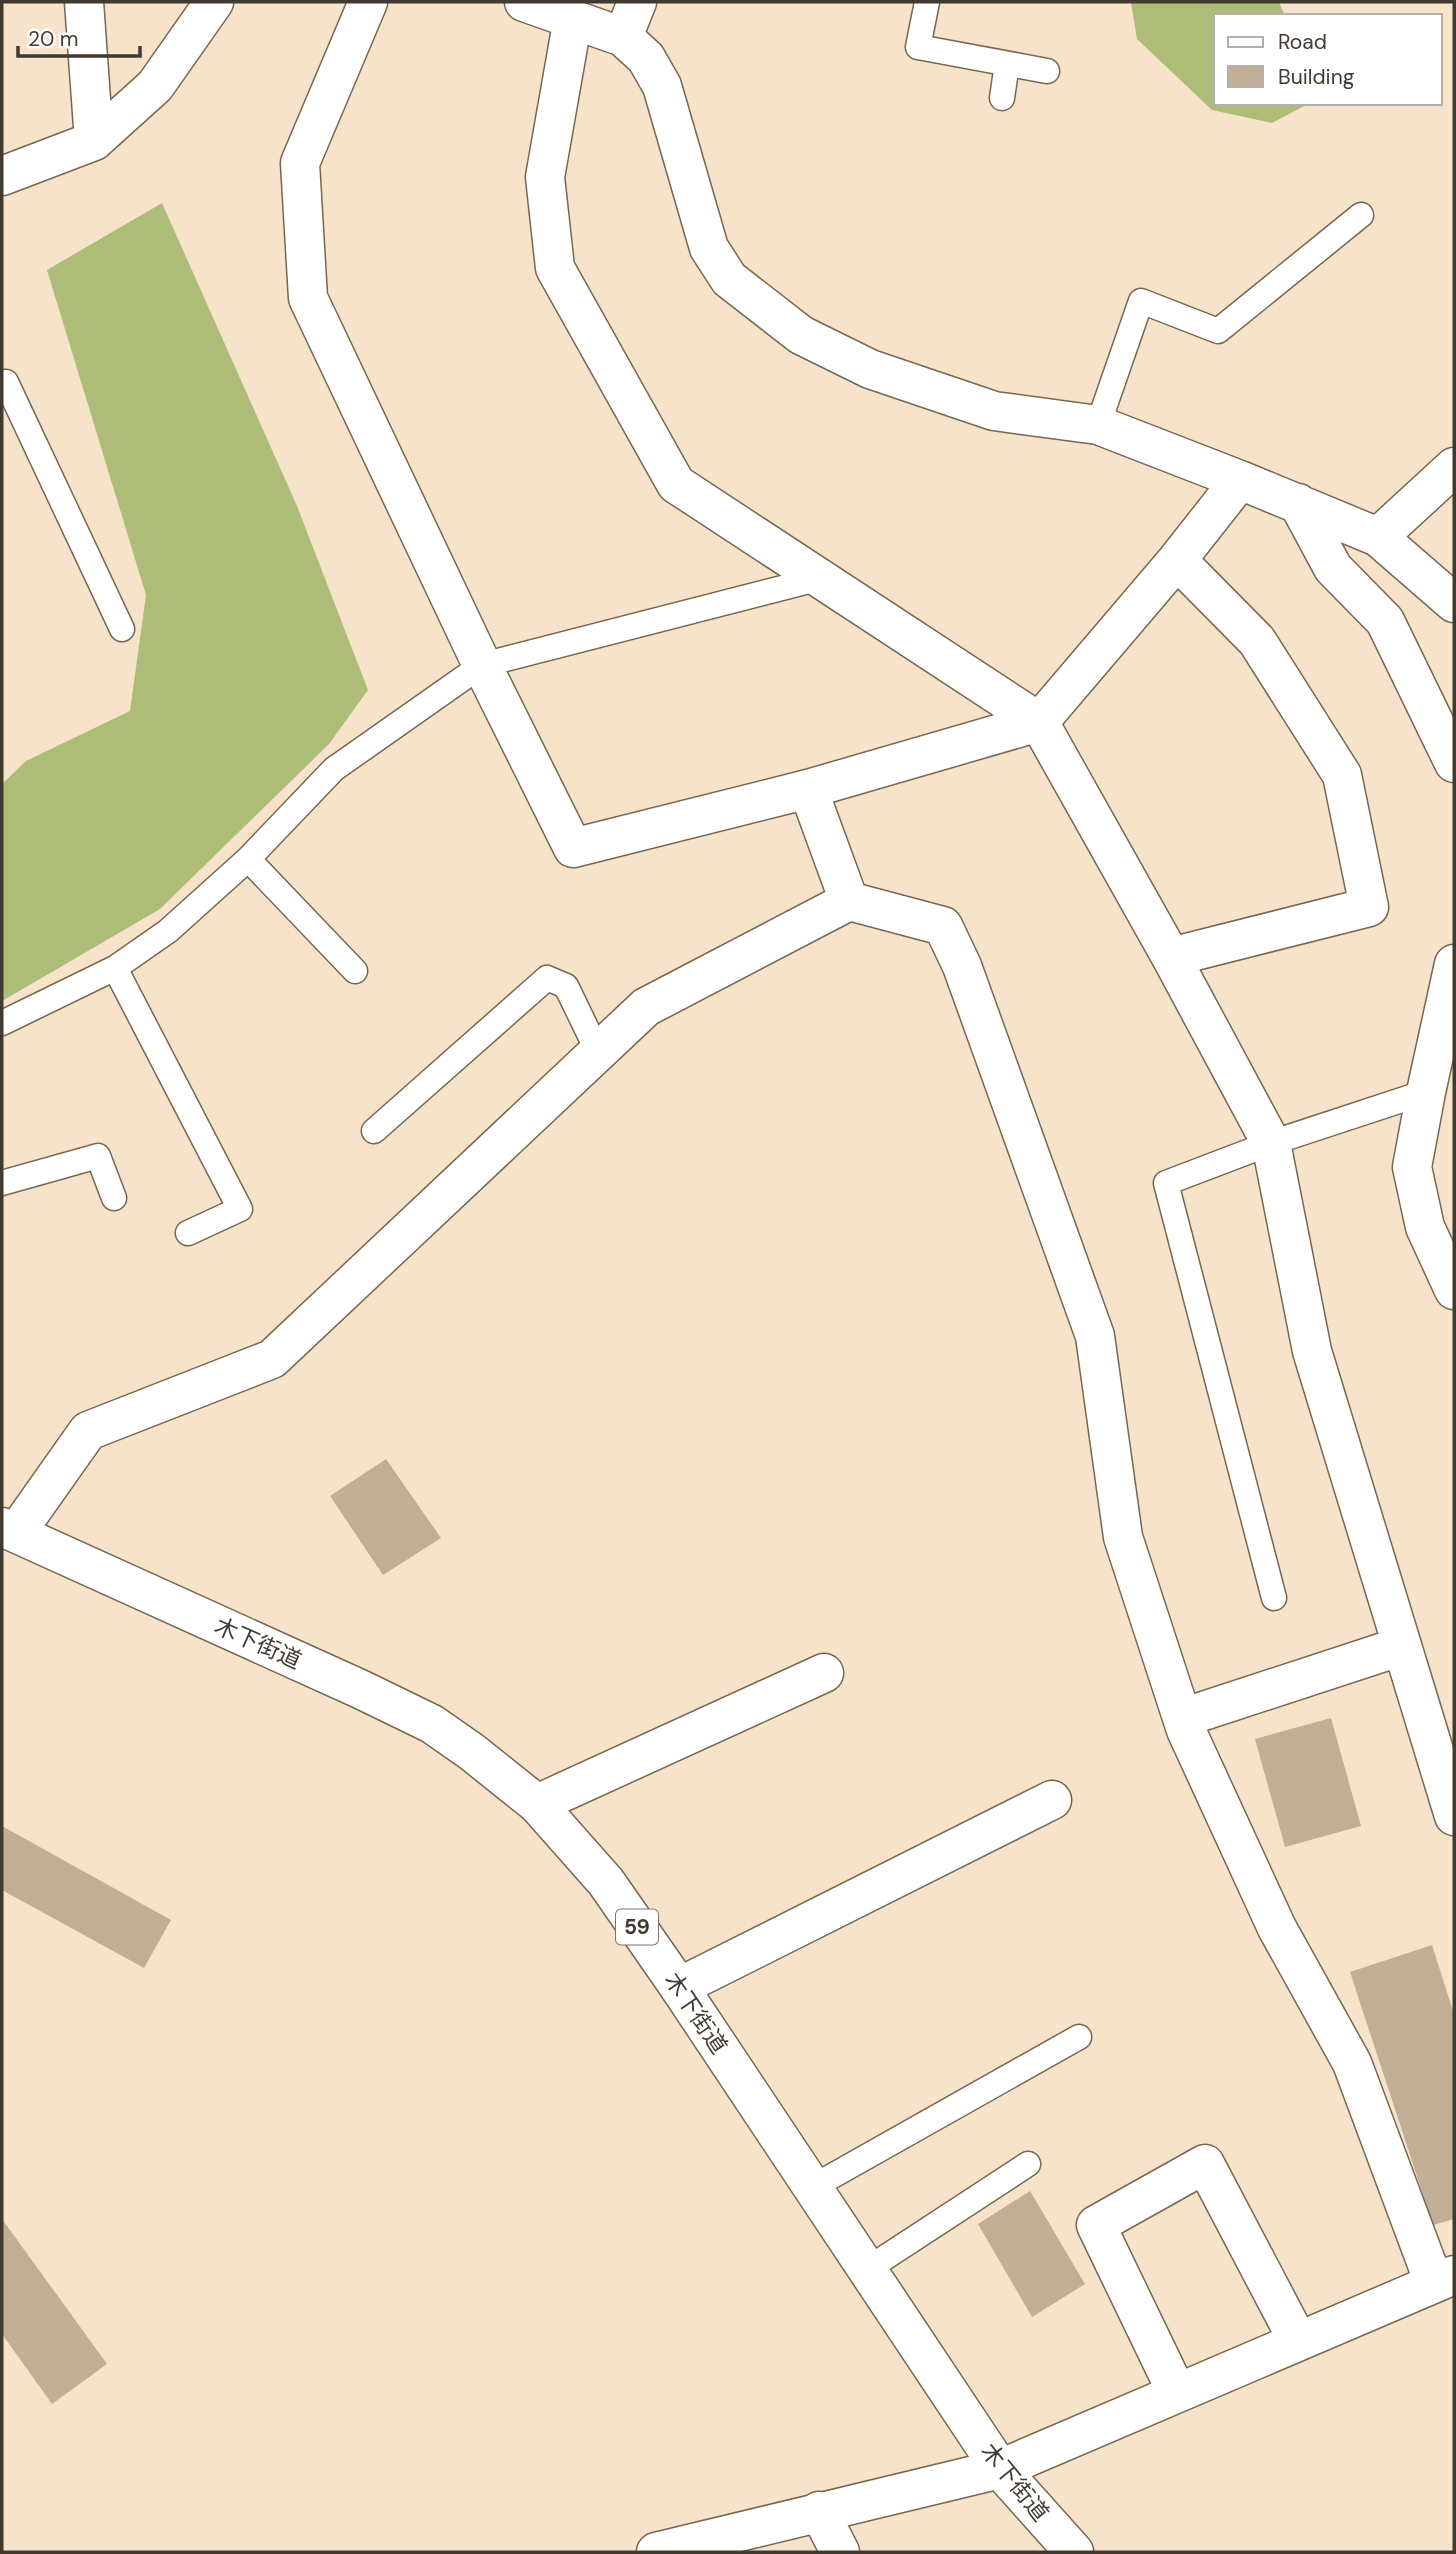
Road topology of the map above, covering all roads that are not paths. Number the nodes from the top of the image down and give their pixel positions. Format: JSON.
{"nodes":[{"id":1,"x":85,"y":2,"type":"edge"},
{"id":2,"x":214,"y":2,"type":"edge"},
{"id":3,"x":368,"y":2,"type":"edge"},
{"id":4,"x":524,"y":2,"type":"edge"},
{"id":5,"x":637,"y":2,"type":"edge"},
{"id":6,"x":927,"y":2,"type":"edge"},
{"id":7,"x":573,"y":18,"type":"junction"},
{"id":8,"x":623,"y":37,"type":"junction"},
{"id":9,"x":1007,"y":64,"type":"junction"},
{"id":10,"x":1047,"y":71,"type":"dead end"},
{"id":11,"x":1002,"y":98,"type":"dead end"},
{"id":12,"x":94,"y":141,"type":"junction"},
{"id":13,"x":2,"y":176,"type":"edge"},
{"id":14,"x":1361,"y":215,"type":"dead end"},
{"id":15,"x":2,"y":384,"type":"edge"},
{"id":16,"x":1098,"y":425,"type":"junction"},
{"id":17,"x":1454,"y":467,"type":"edge"},
{"id":18,"x":1240,"y":480,"type":"junction"},
{"id":19,"x":1298,"y":503,"type":"junction"},
{"id":20,"x":1378,"y":537,"type":"junction"},
{"id":21,"x":1177,"y":560,"type":"junction"},
{"id":22,"x":821,"y":578,"type":"junction"},
{"id":23,"x":1454,"y":603,"type":"edge"},
{"id":24,"x":122,"y":629,"type":"dead end"},
{"id":25,"x":482,"y":665,"type":"junction"},
{"id":26,"x":1039,"y":722,"type":"junction"},
{"id":27,"x":1454,"y":763,"type":"edge"},
{"id":28,"x":808,"y":789,"type":"junction"},
{"id":29,"x":248,"y":859,"type":"junction"},
{"id":30,"x":849,"y":901,"type":"junction"},
{"id":31,"x":1171,"y":957,"type":"junction"},
{"id":32,"x":1454,"y":964,"type":"edge"},
{"id":33,"x":115,"y":968,"type":"junction"},
{"id":34,"x":355,"y":971,"type":"dead end"},
{"id":35,"x":2,"y":1023,"type":"edge"},
{"id":36,"x":598,"y":1052,"type":"junction"},
{"id":37,"x":1426,"y":1092,"type":"junction"},
{"id":38,"x":374,"y":1131,"type":"dead end"},
{"id":39,"x":1270,"y":1143,"type":"junction"},
{"id":40,"x":2,"y":1183,"type":"edge"},
{"id":41,"x":114,"y":1198,"type":"dead end"},
{"id":42,"x":188,"y":1234,"type":"dead end"},
{"id":43,"x":1454,"y":1290,"type":"edge"},
{"id":44,"x":9,"y":1530,"type":"edge"},
{"id":45,"x":1274,"y":1598,"type":"dead end"},
{"id":46,"x":1402,"y":1646,"type":"junction"},
{"id":47,"x":824,"y":1672,"type":"dead end"},
{"id":48,"x":1182,"y":1718,"type":"junction"},
{"id":49,"x":1052,"y":1800,"type":"dead end"},
{"id":50,"x":537,"y":1804,"type":"junction"},
{"id":51,"x":1454,"y":1816,"type":"edge"},
{"id":52,"x":679,"y":1987,"type":"junction"},
{"id":53,"x":1079,"y":2037,"type":"dead end"},
{"id":54,"x":1028,"y":2164,"type":"dead end"},
{"id":55,"x":811,"y":2188,"type":"junction"},
{"id":56,"x":866,"y":2270,"type":"junction"},
{"id":57,"x":1444,"y":2279,"type":"edge"},
{"id":58,"x":1298,"y":2341,"type":"junction"},
{"id":59,"x":1177,"y":2393,"type":"junction"},
{"id":60,"x":1000,"y":2469,"type":"junction"},
{"id":61,"x":819,"y":2511,"type":"junction"},
{"id":62,"x":656,"y":2552,"type":"edge"},
{"id":63,"x":840,"y":2552,"type":"edge"},
{"id":64,"x":1074,"y":2552,"type":"edge"}],
"edges":[{"from":1,"to":12,"type":"street"},
{"from":2,"to":12,"type":"street"},
{"from":3,"to":25,"type":"street"},
{"from":4,"to":7,"type":"street"},
{"from":5,"to":8,"type":"street"},
{"from":6,"to":9,"type":"lane"},
{"from":7,"to":8,"type":"street"},
{"from":7,"to":22,"type":"street"},
{"from":8,"to":16,"type":"street"},
{"from":9,"to":10,"type":"lane"},
{"from":9,"to":11,"type":"lane"},
{"from":12,"to":13,"type":"street"},
{"from":14,"to":16,"type":"lane"},
{"from":15,"to":24,"type":"lane"},
{"from":16,"to":18,"type":"street"},
{"from":17,"to":20,"type":"street"},
{"from":18,"to":19,"type":"street"},
{"from":18,"to":21,"type":"street"},
{"from":19,"to":20,"type":"street"},
{"from":19,"to":27,"type":"street"},
{"from":20,"to":23,"type":"street"},
{"from":21,"to":26,"type":"street"},
{"from":21,"to":31,"type":"street"},
{"from":22,"to":25,"type":"lane"},
{"from":22,"to":26,"type":"street"},
{"from":25,"to":28,"type":"street"},
{"from":25,"to":29,"type":"lane"},
{"from":26,"to":28,"type":"street"},
{"from":26,"to":31,"type":"street"},
{"from":28,"to":30,"type":"street"},
{"from":29,"to":33,"type":"lane"},
{"from":29,"to":34,"type":"lane"},
{"from":30,"to":36,"type":"street"},
{"from":30,"to":48,"type":"street"},
{"from":31,"to":39,"type":"street"},
{"from":32,"to":37,"type":"street"},
{"from":33,"to":35,"type":"lane"},
{"from":33,"to":42,"type":"lane"},
{"from":36,"to":38,"type":"lane"},
{"from":36,"to":44,"type":"street"},
{"from":37,"to":39,"type":"lane"},
{"from":37,"to":43,"type":"street"},
{"from":39,"to":45,"type":"lane"},
{"from":39,"to":46,"type":"street"},
{"from":40,"to":41,"type":"lane"},
{"from":44,"to":50,"type":"street","name":"木下街道","number":"59"},
{"from":46,"to":48,"type":"street"},
{"from":46,"to":51,"type":"street"},
{"from":47,"to":50,"type":"street"},
{"from":48,"to":57,"type":"street"},
{"from":49,"to":52,"type":"street"},
{"from":50,"to":52,"type":"street","name":"木下街道","number":"59"},
{"from":52,"to":55,"type":"street","name":"木下街道","number":"59"},
{"from":53,"to":55,"type":"lane"},
{"from":54,"to":56,"type":"lane"},
{"from":55,"to":56,"type":"street","name":"木下街道","number":"59"},
{"from":56,"to":60,"type":"street","name":"木下街道","number":"59"},
{"from":57,"to":58,"type":"street"},
{"from":58,"to":59,"type":"street"},
{"from":58,"to":59,"type":"street"},
{"from":59,"to":60,"type":"street"},
{"from":60,"to":61,"type":"street"},
{"from":60,"to":64,"type":"street","name":"木下街道","number":"59"},
{"from":61,"to":62,"type":"street"},
{"from":61,"to":63,"type":"street"}]}
